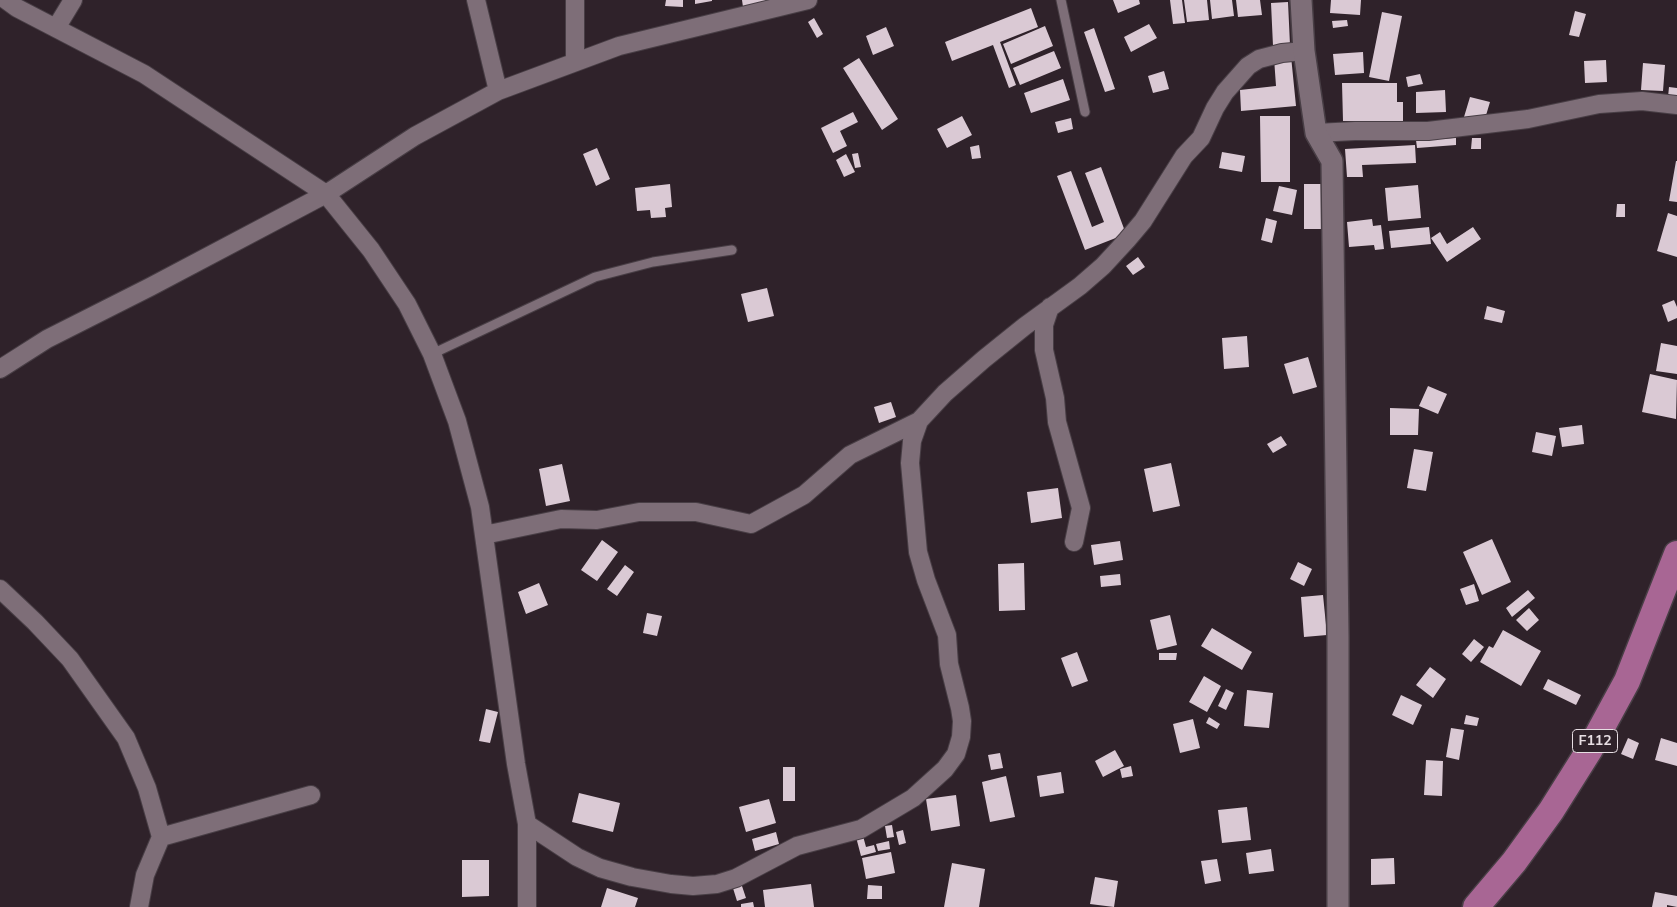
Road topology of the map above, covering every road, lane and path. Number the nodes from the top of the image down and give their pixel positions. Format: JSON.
{"nodes":[{"id":1,"x":6,"y":0,"type":"edge"},
{"id":2,"x":73,"y":0,"type":"edge"},
{"id":3,"x":476,"y":0,"type":"edge"},
{"id":4,"x":575,"y":0,"type":"edge"},
{"id":5,"x":808,"y":0,"type":"edge"},
{"id":6,"x":1061,"y":0,"type":"edge"},
{"id":7,"x":1301,"y":0,"type":"edge"},
{"id":8,"x":56,"y":28,"type":"junction"},
{"id":9,"x":1304,"y":51,"type":"junction"},
{"id":10,"x":575,"y":62,"type":"junction"},
{"id":11,"x":498,"y":91,"type":"junction"},
{"id":12,"x":1677,"y":106,"type":"edge"},
{"id":13,"x":1085,"y":112,"type":"dead end"},
{"id":14,"x":1316,"y":133,"type":"junction"},
{"id":15,"x":326,"y":194,"type":"junction"},
{"id":16,"x":732,"y":250,"type":"dead end"},
{"id":17,"x":1050,"y":307,"type":"junction"},
{"id":18,"x":432,"y":354,"type":"junction"},
{"id":19,"x":0,"y":369,"type":"edge"},
{"id":20,"x":919,"y":420,"type":"junction"},
{"id":21,"x":484,"y":535,"type":"junction"},
{"id":22,"x":1074,"y":542,"type":"dead end"},
{"id":23,"x":1677,"y":554,"type":"edge"},
{"id":24,"x":0,"y":590,"type":"edge"},
{"id":25,"x":311,"y":795,"type":"dead end"},
{"id":26,"x":527,"y":824,"type":"junction"},
{"id":27,"x":161,"y":837,"type":"junction"},
{"id":28,"x":139,"y":907,"type":"edge"},
{"id":29,"x":527,"y":907,"type":"edge"},
{"id":30,"x":1338,"y":907,"type":"edge"},
{"id":31,"x":1476,"y":907,"type":"edge"}],
"edges":[{"from":1,"to":8,"type":"street"},
{"from":2,"to":8,"type":"street"},
{"from":3,"to":11,"type":"street"},
{"from":4,"to":10,"type":"street"},
{"from":5,"to":10,"type":"street"},
{"from":6,"to":13,"type":"lane"},
{"from":7,"to":9,"type":"street"},
{"from":8,"to":15,"type":"street"},
{"from":9,"to":14,"type":"street"},
{"from":9,"to":17,"type":"street"},
{"from":10,"to":11,"type":"street"},
{"from":11,"to":15,"type":"street"},
{"from":12,"to":14,"type":"street"},
{"from":14,"to":30,"type":"street"},
{"from":15,"to":18,"type":"street"},
{"from":15,"to":19,"type":"street"},
{"from":16,"to":18,"type":"lane"},
{"from":17,"to":20,"type":"street"},
{"from":17,"to":22,"type":"street"},
{"from":18,"to":21,"type":"street"},
{"from":20,"to":21,"type":"street"},
{"from":20,"to":26,"type":"street"},
{"from":21,"to":26,"type":"street"},
{"from":23,"to":31,"type":"main road","number":"F112"},
{"from":24,"to":27,"type":"street"},
{"from":25,"to":27,"type":"street"},
{"from":26,"to":29,"type":"street"},
{"from":27,"to":28,"type":"street"}]}
